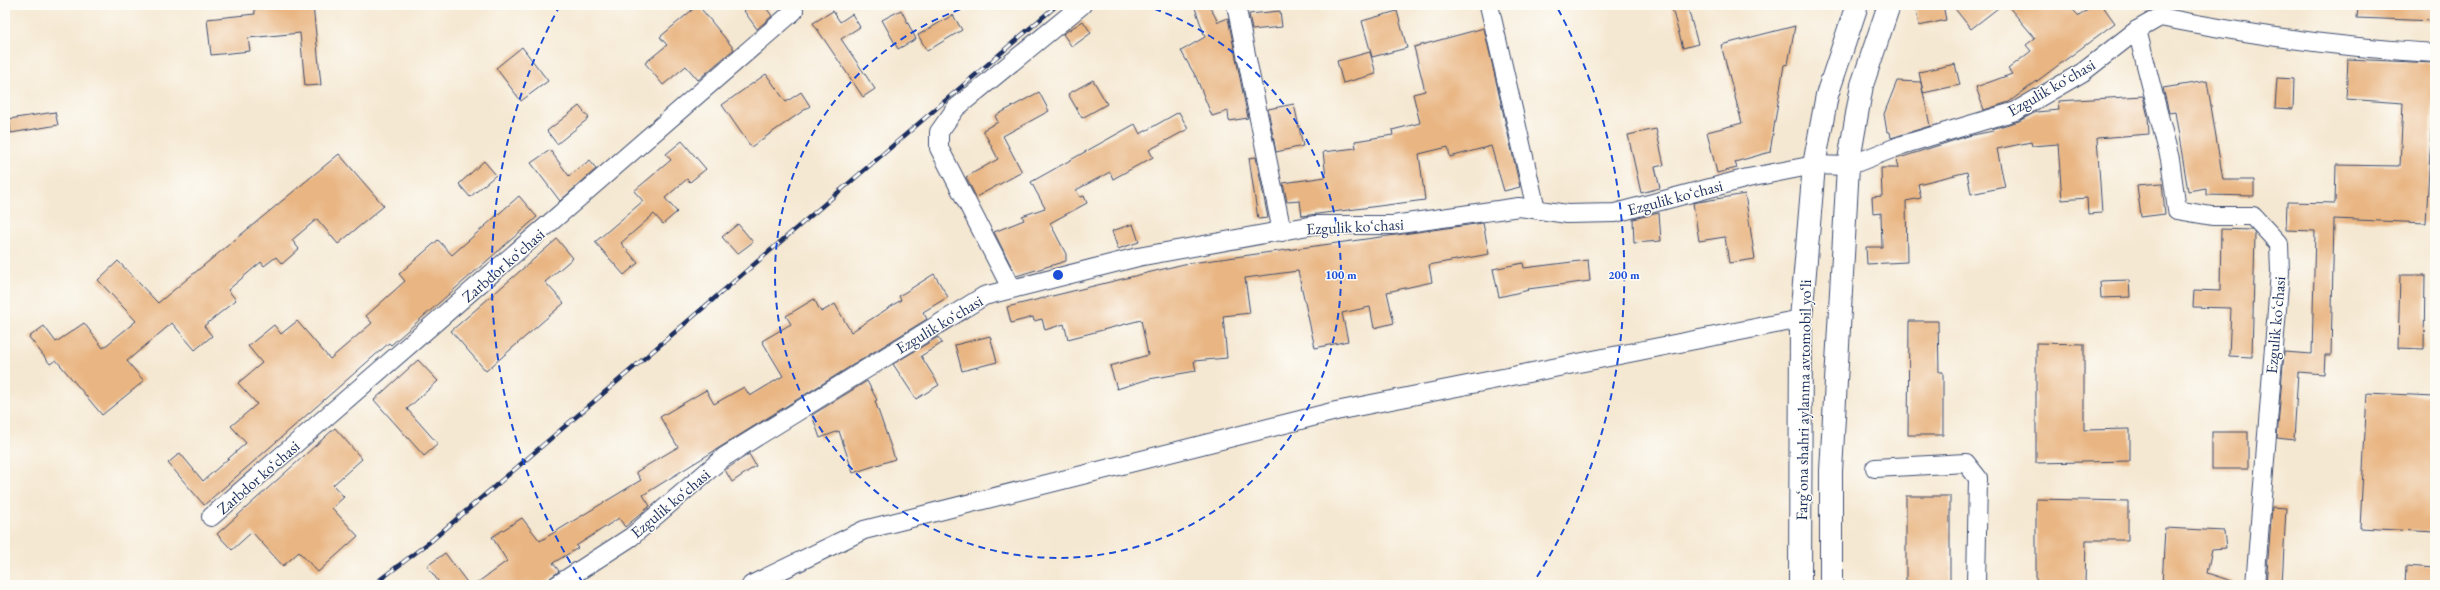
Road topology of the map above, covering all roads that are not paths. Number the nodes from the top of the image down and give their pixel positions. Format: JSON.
{"nodes":[{"id":1,"x":1082,"y":5,"type":"edge"},
{"id":2,"x":1236,"y":5,"type":"edge"},
{"id":3,"x":1489,"y":5,"type":"edge"},
{"id":4,"x":1857,"y":5,"type":"edge"},
{"id":5,"x":1889,"y":5,"type":"edge"},
{"id":6,"x":794,"y":11,"type":"dead end"},
{"id":7,"x":2137,"y":30,"type":"junction"},
{"id":8,"x":2435,"y":53,"type":"edge"},
{"id":9,"x":1814,"y":166,"type":"junction"},
{"id":10,"x":1848,"y":166,"type":"junction"},
{"id":11,"x":1536,"y":209,"type":"junction"},
{"id":12,"x":1282,"y":232,"type":"junction"},
{"id":13,"x":1011,"y":288,"type":"junction"},
{"id":14,"x":1801,"y":319,"type":"junction"},
{"id":15,"x":1875,"y":468,"type":"dead end"},
{"id":16,"x":211,"y":517,"type":"dead end"},
{"id":17,"x":557,"y":585,"type":"edge"},
{"id":18,"x":751,"y":585,"type":"edge"},
{"id":19,"x":1800,"y":585,"type":"edge"},
{"id":20,"x":1832,"y":585,"type":"edge"},
{"id":21,"x":1976,"y":585,"type":"edge"},
{"id":22,"x":2255,"y":585,"type":"edge"}],
"edges":[{"from":1,"to":13,"type":"street"},
{"from":2,"to":12,"type":"street"},
{"from":3,"to":11,"type":"street"},
{"from":4,"to":9,"type":"highway","name":"Fargʻona shahri aylanma avtomobil yoʻli"},
{"from":5,"to":10,"type":"highway","name":"Fargʻona shahri aylanma avtomobil yoʻli"},
{"from":6,"to":16,"type":"street","name":"Zarbdor koʻchasi"},
{"from":7,"to":8,"type":"street","name":"Ezgulik koʻchasi"},
{"from":7,"to":10,"type":"street","name":"Ezgulik koʻchasi"},
{"from":7,"to":22,"type":"street","name":"Ezgulik koʻchasi"},
{"from":9,"to":10,"type":"street","name":"Ezgulik koʻchasi"},
{"from":9,"to":11,"type":"street","name":"Ezgulik koʻchasi"},
{"from":9,"to":14,"type":"highway","name":"Fargʻona shahri aylanma avtomobil yoʻli"},
{"from":10,"to":20,"type":"highway","name":"Fargʻona shahri aylanma avtomobil yoʻli"},
{"from":11,"to":12,"type":"street","name":"Ezgulik koʻchasi"},
{"from":12,"to":13,"type":"street","name":"Ezgulik koʻchasi"},
{"from":13,"to":17,"type":"street","name":"Ezgulik koʻchasi"},
{"from":14,"to":18,"type":"street"},
{"from":14,"to":19,"type":"highway","name":"Fargʻona shahri aylanma avtomobil yoʻli"},
{"from":15,"to":21,"type":"street"}]}
